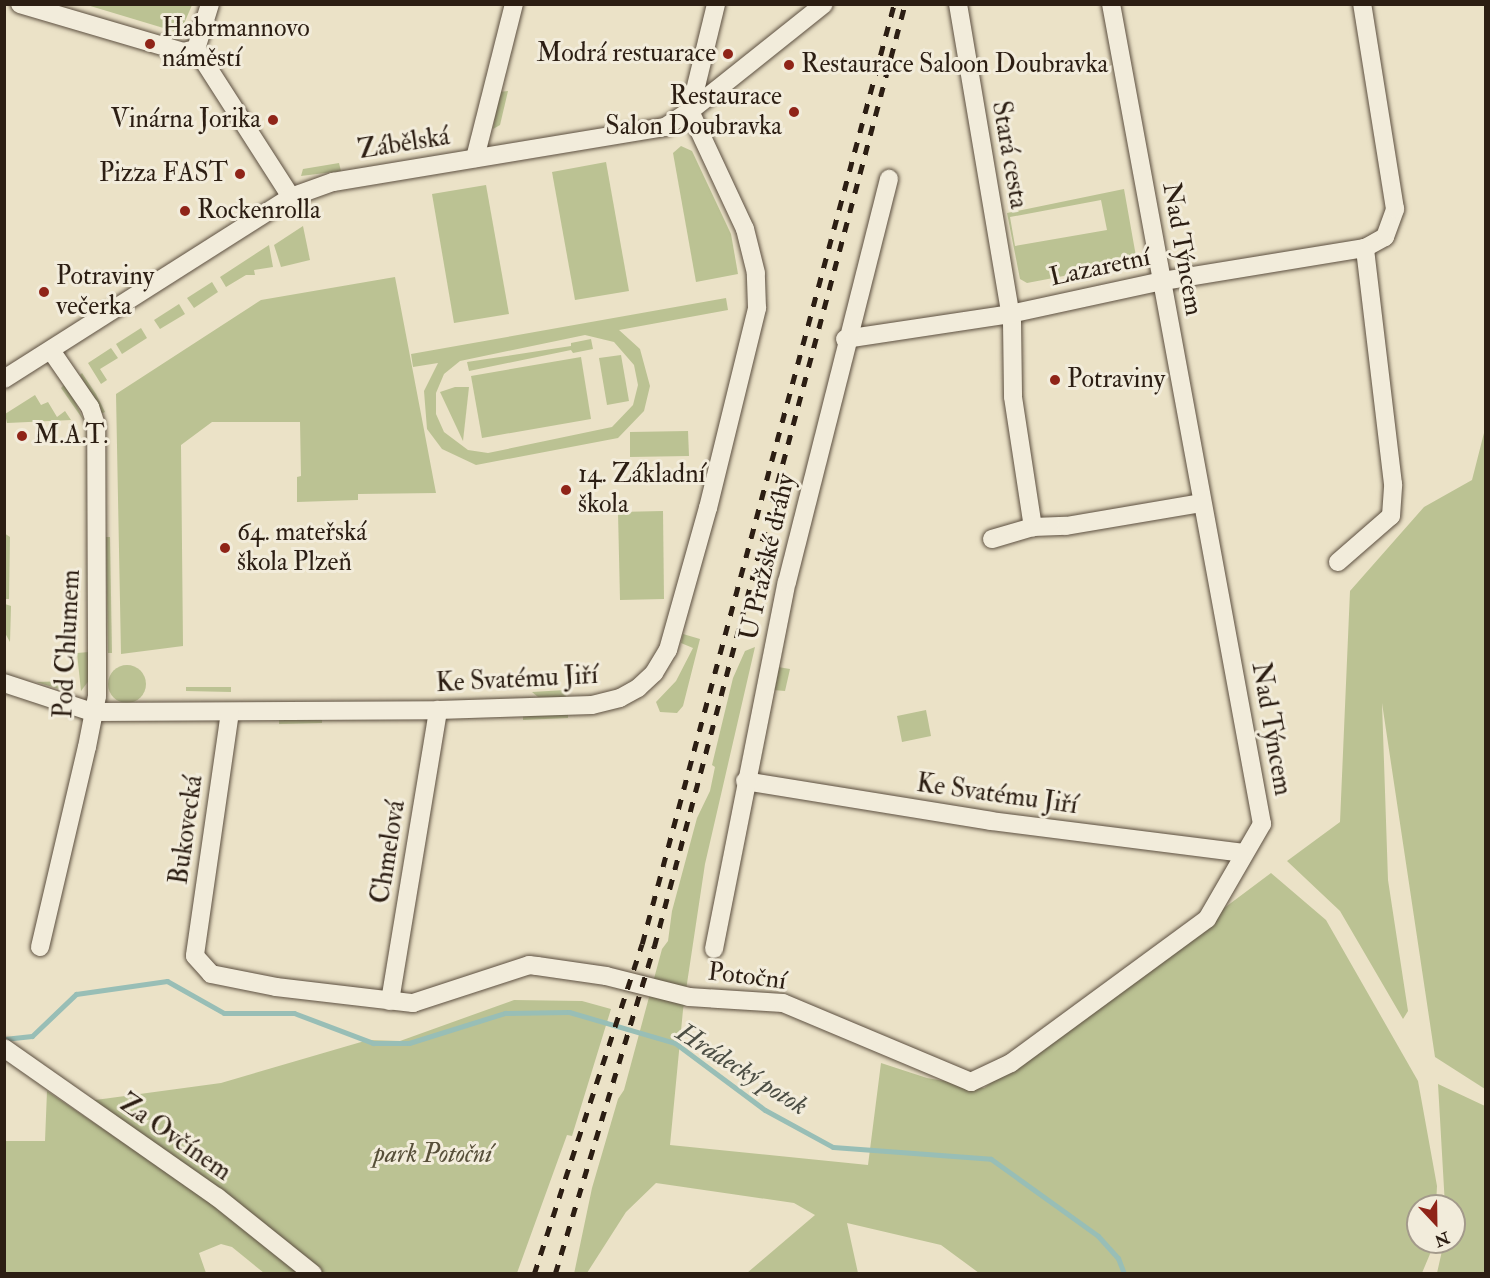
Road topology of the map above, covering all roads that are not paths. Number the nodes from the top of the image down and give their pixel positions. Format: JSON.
{"nodes":[{"id":1,"x":20,"y":4,"type":"edge"},
{"id":2,"x":210,"y":4,"type":"edge"},
{"id":3,"x":514,"y":4,"type":"edge"},
{"id":4,"x":716,"y":4,"type":"edge"},
{"id":5,"x":824,"y":4,"type":"edge"},
{"id":6,"x":958,"y":4,"type":"edge"},
{"id":7,"x":1111,"y":4,"type":"edge"},
{"id":8,"x":1362,"y":4,"type":"edge"},
{"id":9,"x":196,"y":49,"type":"junction"},
{"id":10,"x":690,"y":111,"type":"junction"},
{"id":11,"x":475,"y":158,"type":"junction"},
{"id":12,"x":889,"y":179,"type":"dead end"},
{"id":13,"x":291,"y":197,"type":"junction"},
{"id":14,"x":1365,"y":248,"type":"junction"},
{"id":15,"x":1163,"y":280,"type":"junction"},
{"id":16,"x":1010,"y":314,"type":"junction"},
{"id":17,"x":846,"y":339,"type":"junction"},
{"id":18,"x":52,"y":352,"type":"junction"},
{"id":19,"x":4,"y":379,"type":"edge"},
{"id":20,"x":1202,"y":503,"type":"junction"},
{"id":21,"x":1033,"y":527,"type":"junction"},
{"id":22,"x":992,"y":539,"type":"dead end"},
{"id":23,"x":1338,"y":562,"type":"dead end"},
{"id":24,"x":5,"y":686,"type":"edge"},
{"id":25,"x":438,"y":710,"type":"junction"},
{"id":26,"x":92,"y":712,"type":"junction"},
{"id":27,"x":230,"y":712,"type":"junction"},
{"id":28,"x":745,"y":781,"type":"junction"},
{"id":29,"x":1243,"y":853,"type":"junction"},
{"id":30,"x":40,"y":947,"type":"dead end"},
{"id":31,"x":714,"y":949,"type":"dead end"},
{"id":32,"x":195,"y":956,"type":"joint"},
{"id":33,"x":390,"y":1001,"type":"junction"},
{"id":34,"x":6,"y":1050,"type":"edge"},
{"id":35,"x":313,"y":1274,"type":"edge"}],
"edges":[{"from":1,"to":9,"type":"street"},
{"from":2,"to":9,"type":"street"},
{"from":3,"to":11,"type":"street"},
{"from":4,"to":10,"type":"street"},
{"from":5,"to":10,"type":"street","name":"Zábělská"},
{"from":6,"to":16,"type":"street","name":"Stará cesta"},
{"from":7,"to":15,"type":"street","name":"Nad Týncem"},
{"from":8,"to":14,"type":"street","name":"Lazaretní"},
{"from":9,"to":13,"type":"street"},
{"from":10,"to":11,"type":"street","name":"Zábělská"},
{"from":10,"to":25,"type":"street","name":"Ke Svatému Jiří"},
{"from":11,"to":13,"type":"street","name":"Zábělská"},
{"from":12,"to":17,"type":"street","name":"U Pražské dráhy"},
{"from":13,"to":18,"type":"street","name":"Zábělská"},
{"from":14,"to":15,"type":"street","name":"Lazaretní"},
{"from":14,"to":23,"type":"street"},
{"from":15,"to":16,"type":"street","name":"Lazaretní"},
{"from":15,"to":20,"type":"street","name":"Nad Týncem"},
{"from":16,"to":17,"type":"street","name":"Lazaretní"},
{"from":16,"to":21,"type":"street","name":"Stará cesta"},
{"from":17,"to":28,"type":"street","name":"U Pražské dráhy"},
{"from":18,"to":19,"type":"street","name":"Zábělská"},
{"from":18,"to":26,"type":"street","name":"Pod Chlumem"},
{"from":20,"to":21,"type":"street"},
{"from":20,"to":29,"type":"street","name":"Nad Týncem"},
{"from":21,"to":22,"type":"street"},
{"from":24,"to":26,"type":"street","name":"Ke Svatému Jiří"},
{"from":25,"to":27,"type":"street","name":"Ke Svatému Jiří"},
{"from":25,"to":33,"type":"street","name":"Chmelová"},
{"from":26,"to":27,"type":"street","name":"Ke Svatému Jiří"},
{"from":26,"to":30,"type":"street","name":"Pod Chlumem"},
{"from":27,"to":32,"type":"street","name":"Bukovecká"},
{"from":28,"to":29,"type":"street","name":"Ke Svatému Jiří"},
{"from":28,"to":31,"type":"street","name":"U Pražské dráhy"},
{"from":29,"to":33,"type":"street","name":"Potoční"},
{"from":32,"to":33,"type":"street","name":"Potoční"},
{"from":34,"to":35,"type":"street","name":"Za Ovčínem"}]}
